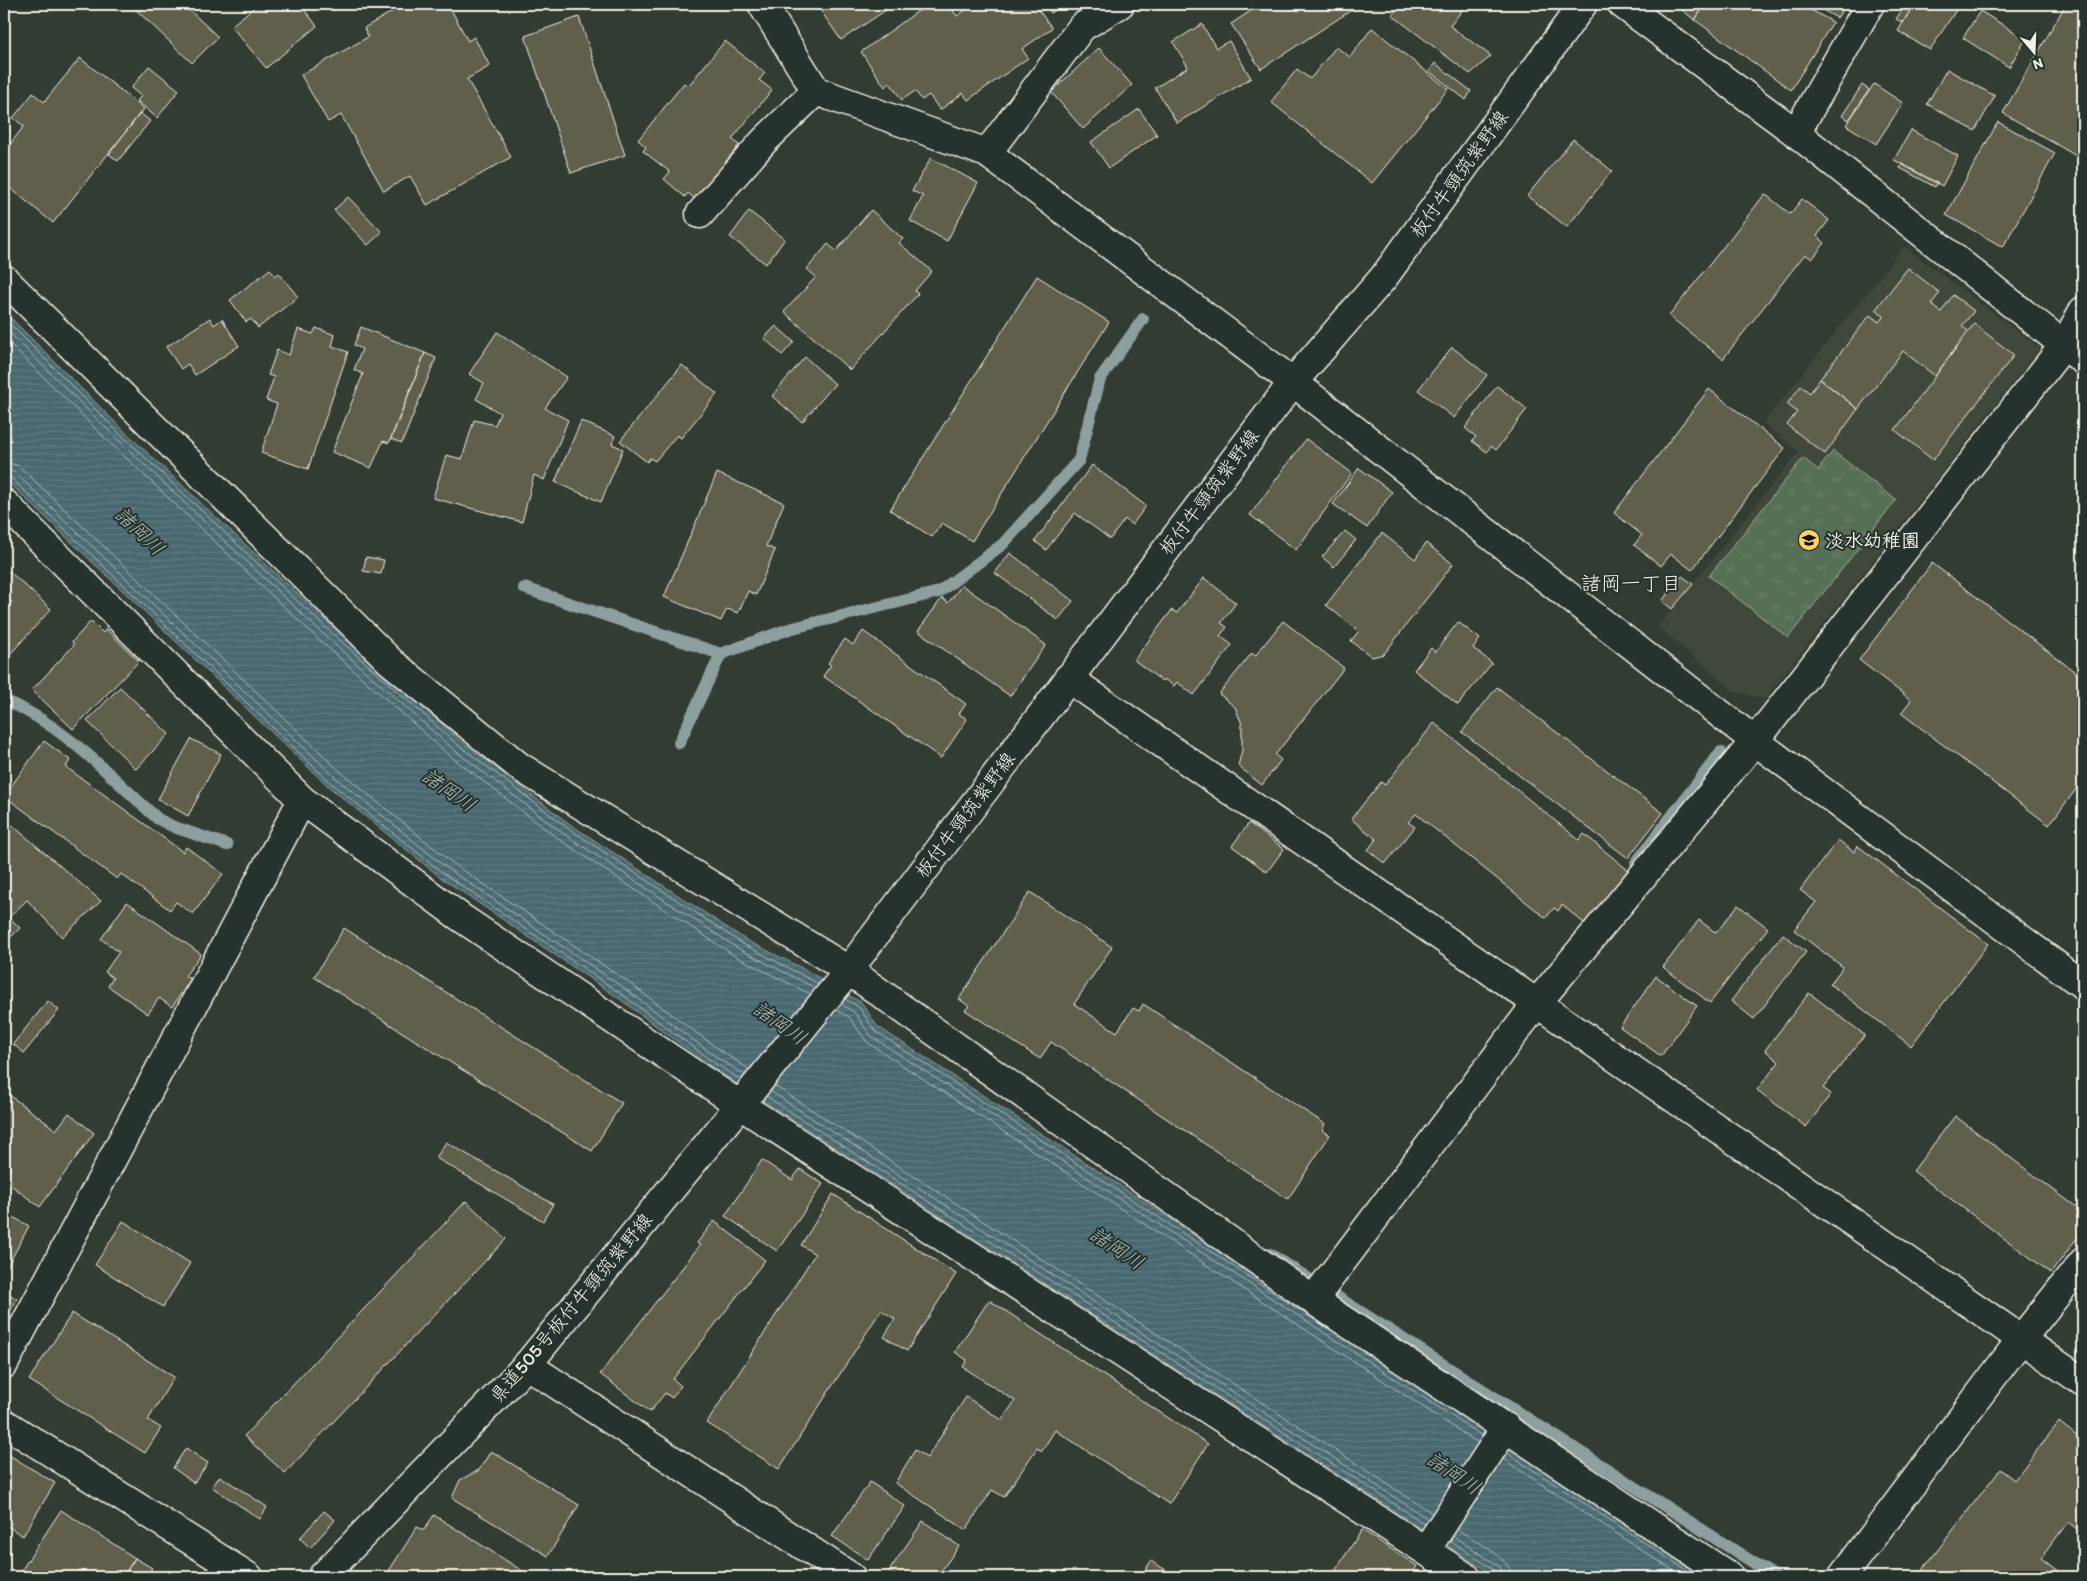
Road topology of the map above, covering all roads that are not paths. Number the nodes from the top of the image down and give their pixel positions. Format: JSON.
{"nodes":[{"id":1,"x":762,"y":4,"type":"edge"},
{"id":2,"x":1120,"y":4,"type":"edge"},
{"id":3,"x":1584,"y":4,"type":"edge"},
{"id":4,"x":1622,"y":4,"type":"edge"},
{"id":5,"x":1870,"y":4,"type":"edge"},
{"id":6,"x":816,"y":91,"type":"junction"},
{"id":7,"x":1796,"y":134,"type":"junction"},
{"id":8,"x":987,"y":153,"type":"junction"},
{"id":9,"x":700,"y":214,"type":"dead end"},
{"id":10,"x":4,"y":279,"type":"edge"},
{"id":11,"x":2083,"y":311,"type":"edge"},
{"id":12,"x":2074,"y":352,"type":"edge"},
{"id":13,"x":1293,"y":382,"type":"junction"},
{"id":14,"x":4,"y":503,"type":"edge"},
{"id":15,"x":1068,"y":678,"type":"junction"},
{"id":16,"x":1755,"y":742,"type":"junction"},
{"id":17,"x":302,"y":800,"type":"junction"},
{"id":18,"x":843,"y":977,"type":"junction"},
{"id":19,"x":2083,"y":985,"type":"edge"},
{"id":20,"x":1537,"y":1003,"type":"junction"},
{"id":21,"x":744,"y":1100,"type":"junction"},
{"id":22,"x":2083,"y":1262,"type":"edge"},
{"id":23,"x":1313,"y":1300,"type":"junction"},
{"id":24,"x":2022,"y":1338,"type":"junction"},
{"id":25,"x":4,"y":1364,"type":"edge"},
{"id":26,"x":527,"y":1365,"type":"junction"},
{"id":27,"x":2083,"y":1382,"type":"edge"},
{"id":28,"x":4,"y":1423,"type":"edge"},
{"id":29,"x":1506,"y":1427,"type":"junction"},
{"id":30,"x":1426,"y":1550,"type":"junction"},
{"id":31,"x":1453,"y":1574,"type":"edge"},
{"id":32,"x":250,"y":1577,"type":"edge"},
{"id":33,"x":322,"y":1577,"type":"edge"},
{"id":34,"x":851,"y":1577,"type":"edge"},
{"id":35,"x":1730,"y":1577,"type":"edge"},
{"id":36,"x":1842,"y":1577,"type":"edge"}],
"edges":[{"from":1,"to":6,"type":"street"},
{"from":2,"to":8,"type":"street"},
{"from":3,"to":13,"type":"street","name":"板付牛頸筑紫野線"},
{"from":4,"to":7,"type":"street"},
{"from":5,"to":7,"type":"street"},
{"from":6,"to":8,"type":"street"},
{"from":6,"to":9,"type":"street"},
{"from":7,"to":12,"type":"street"},
{"from":8,"to":13,"type":"street"},
{"from":10,"to":18,"type":"street"},
{"from":11,"to":12,"type":"street"},
{"from":12,"to":16,"type":"street"},
{"from":13,"to":15,"type":"street","name":"板付牛頸筑紫野線"},
{"from":13,"to":16,"type":"street"},
{"from":14,"to":17,"type":"street"},
{"from":15,"to":18,"type":"street","name":"板付牛頸筑紫野線"},
{"from":15,"to":20,"type":"street"},
{"from":16,"to":19,"type":"street"},
{"from":16,"to":20,"type":"street"},
{"from":17,"to":21,"type":"street"},
{"from":17,"to":25,"type":"street"},
{"from":18,"to":21,"type":"street","name":"板付牛頸筑紫野線"},
{"from":18,"to":23,"type":"street"},
{"from":20,"to":23,"type":"street"},
{"from":20,"to":24,"type":"street"},
{"from":21,"to":26,"type":"street","name":"県道505号板付牛頸筑紫野線"},
{"from":21,"to":30,"type":"street"},
{"from":22,"to":24,"type":"street"},
{"from":23,"to":29,"type":"street"},
{"from":24,"to":27,"type":"street"},
{"from":24,"to":36,"type":"street"},
{"from":26,"to":33,"type":"street","name":"県道505号板付牛頸筑紫野線"},
{"from":26,"to":34,"type":"street"},
{"from":28,"to":32,"type":"street"},
{"from":29,"to":30,"type":"street"},
{"from":29,"to":35,"type":"street"},
{"from":30,"to":31,"type":"street"}]}
